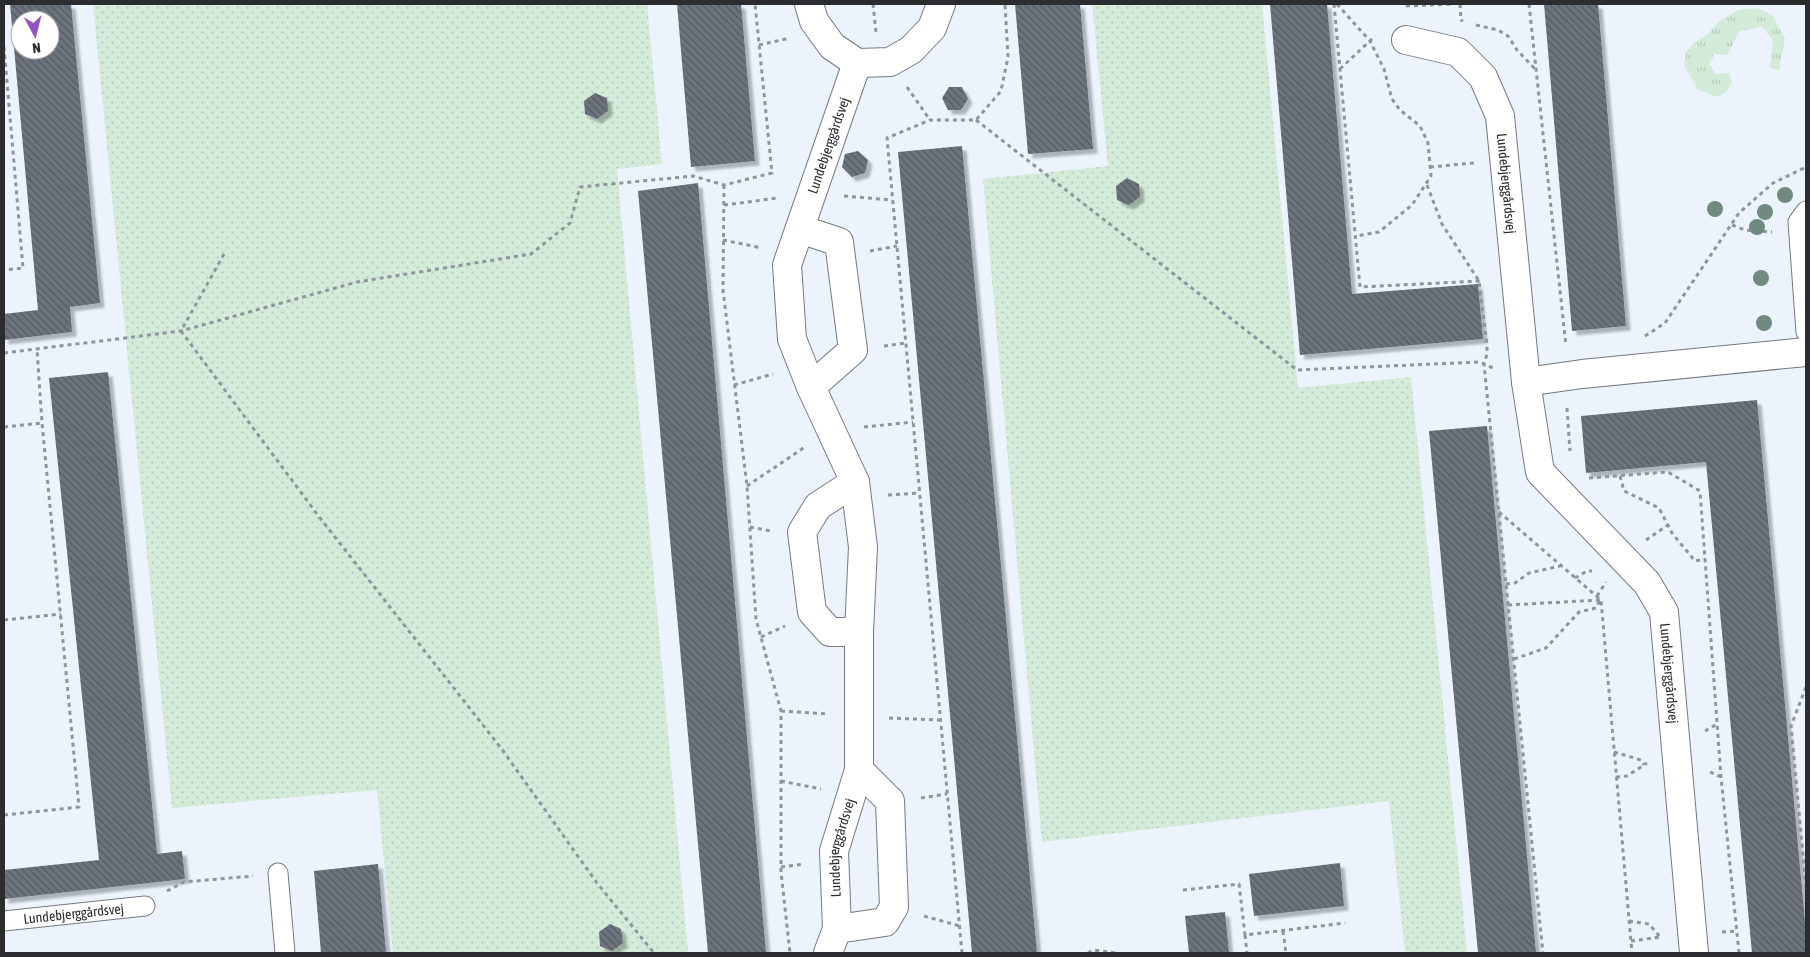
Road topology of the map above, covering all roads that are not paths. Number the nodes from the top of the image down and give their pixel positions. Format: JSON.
{"nodes":[{"id":1,"x":809,"y":4,"type":"edge"},
{"id":2,"x":941,"y":4,"type":"edge"},
{"id":3,"x":1406,"y":40,"type":"dead end"},
{"id":4,"x":857,"y":63,"type":"junction"},
{"id":5,"x":1806,"y":211,"type":"edge"},
{"id":6,"x":800,"y":229,"type":"junction"},
{"id":7,"x":1806,"y":332,"type":"edge"},
{"id":8,"x":1806,"y":352,"type":"edge"},
{"id":9,"x":807,"y":376,"type":"junction"},
{"id":10,"x":1526,"y":382,"type":"junction"},
{"id":11,"x":855,"y":482,"type":"junction"},
{"id":12,"x":859,"y":632,"type":"junction"},
{"id":13,"x":855,"y":782,"type":"junction"},
{"id":14,"x":278,"y":873,"type":"road end"},
{"id":15,"x":145,"y":906,"type":"road end"},
{"id":16,"x":4,"y":921,"type":"edge"},
{"id":17,"x":832,"y":941,"type":"edge"},
{"id":18,"x":285,"y":953,"type":"edge"},
{"id":19,"x":1694,"y":953,"type":"edge"}],
"edges":[{"from":1,"to":4,"type":"street"},
{"from":2,"to":4,"type":"street"},
{"from":3,"to":10,"type":"street","name":"Lundebjerggårdsvej"},
{"from":4,"to":6,"type":"street","name":"Lundebjerggårdsvej"},
{"from":5,"to":7,"type":"lane"},
{"from":6,"to":9,"type":"street","name":"Lundebjerggårdsvej"},
{"from":6,"to":9,"type":"street"},
{"from":8,"to":10,"type":"street"},
{"from":9,"to":11,"type":"street","name":"Lundebjerggårdsvej"},
{"from":10,"to":19,"type":"street","name":"Lundebjerggårdsvej"},
{"from":11,"to":12,"type":"street","name":"Lundebjerggårdsvej"},
{"from":11,"to":12,"type":"street"},
{"from":12,"to":13,"type":"street","name":"Lundebjerggårdsvej"},
{"from":13,"to":17,"type":"street","name":"Lundebjerggårdsvej"},
{"from":13,"to":17,"type":"street","name":"Lundebjerggårdsvej"},
{"from":14,"to":18,"type":"lane"},
{"from":15,"to":16,"type":"lane","name":"Lundebjerggårdsvej"}]}
